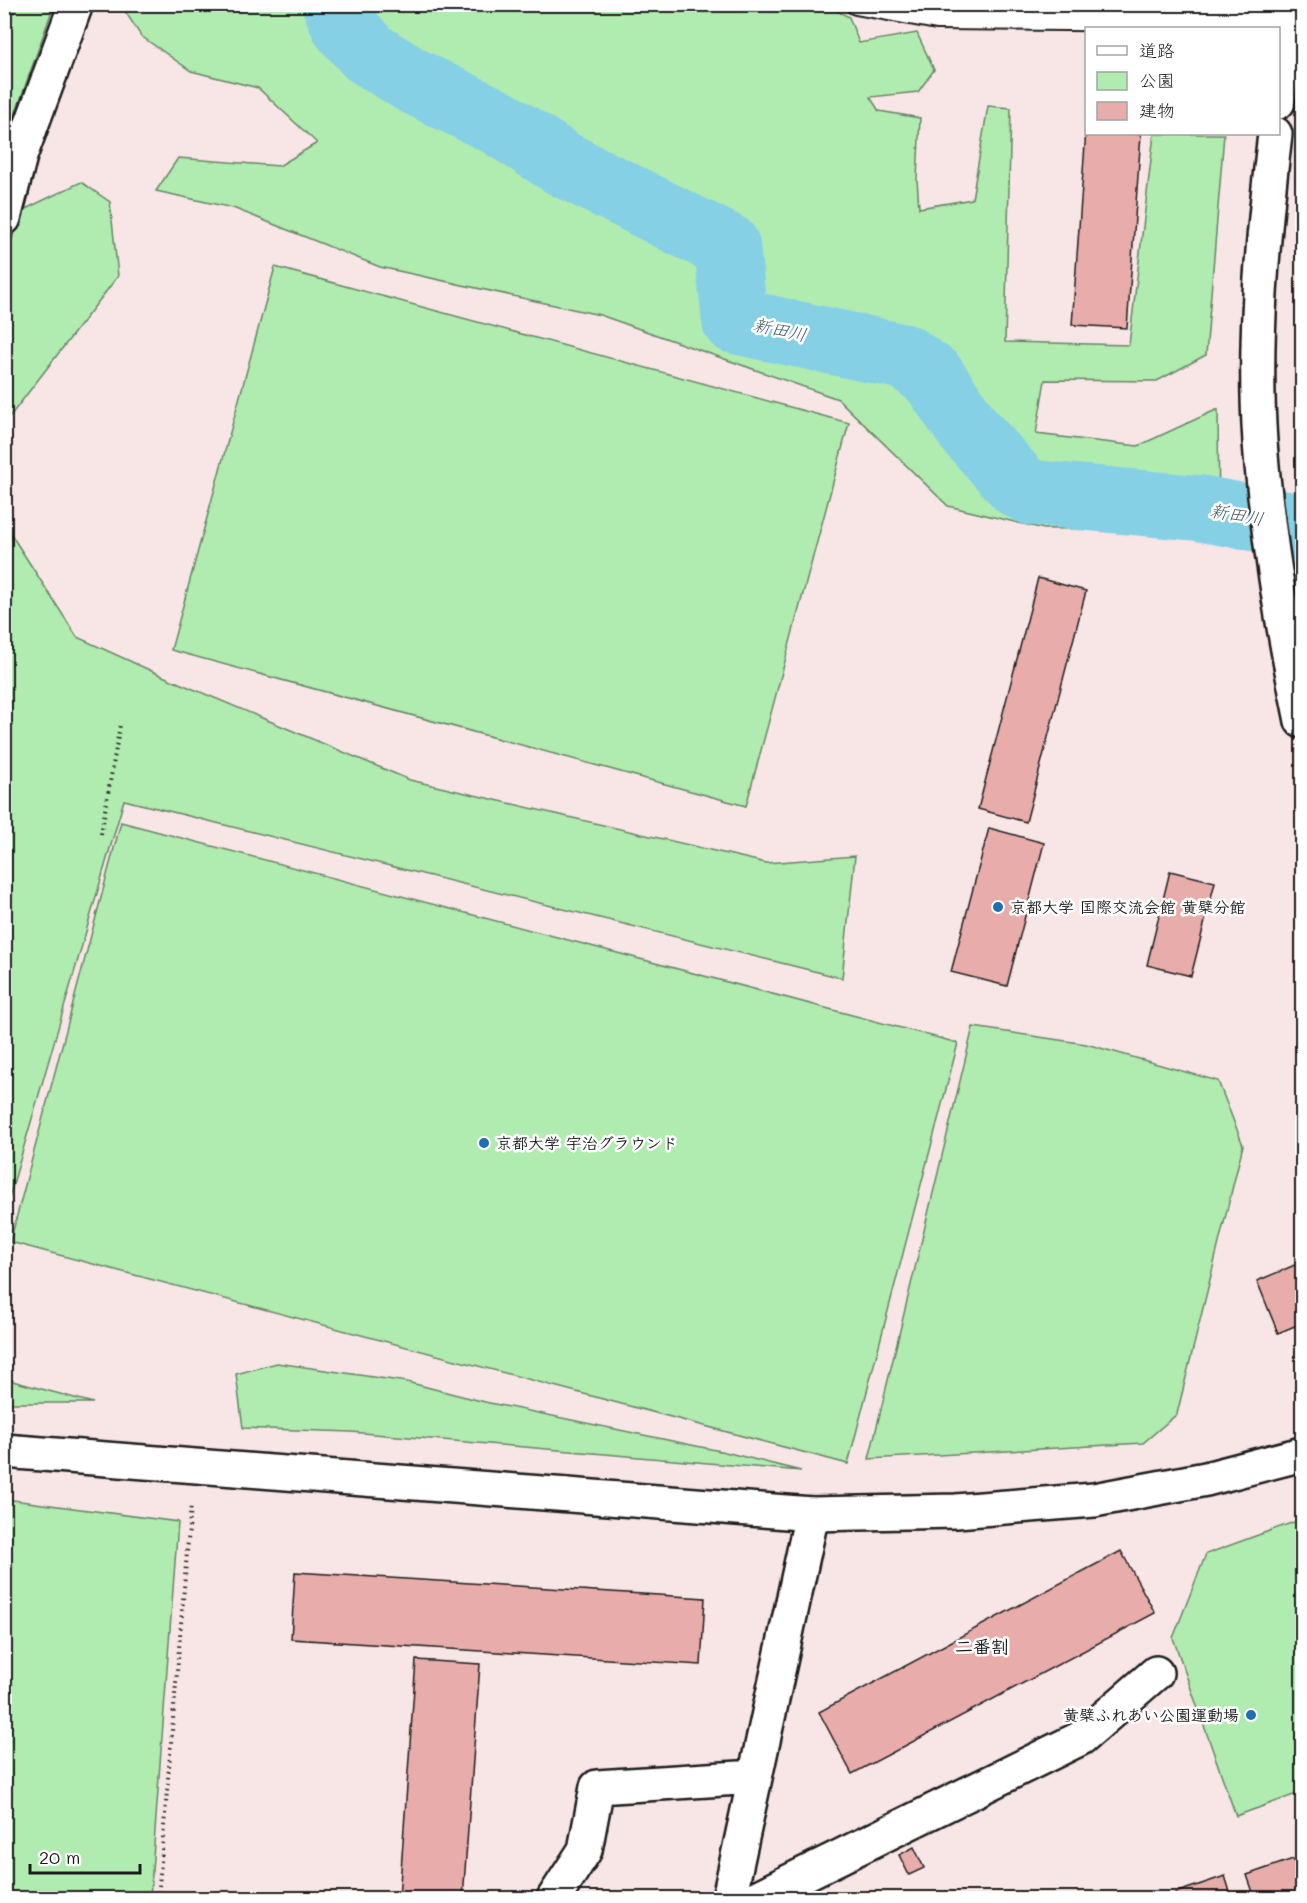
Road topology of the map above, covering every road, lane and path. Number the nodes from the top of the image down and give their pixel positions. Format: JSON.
{"nodes":[{"id":1,"x":16,"y":4,"type":"edge"},
{"id":2,"x":76,"y":4,"type":"edge"},
{"id":3,"x":856,"y":4,"type":"edge"},
{"id":4,"x":1289,"y":13,"type":"edge"},
{"id":5,"x":1170,"y":16,"type":"edge"},
{"id":6,"x":4,"y":35,"type":"edge"},
{"id":7,"x":1280,"y":86,"type":"edge"},
{"id":8,"x":1275,"y":135,"type":"edge"},
{"id":9,"x":10,"y":178,"type":"edge"},
{"id":10,"x":4,"y":218,"type":"edge"},
{"id":11,"x":1302,"y":721,"type":"edge"},
{"id":12,"x":120,"y":725,"type":"dead end"},
{"id":13,"x":101,"y":834,"type":"dead end"},
{"id":14,"x":4,"y":1451,"type":"edge"},
{"id":15,"x":1302,"y":1454,"type":"edge"},
{"id":16,"x":191,"y":1505,"type":"dead end"},
{"id":17,"x":812,"y":1514,"type":"junction"},
{"id":18,"x":1156,"y":1673,"type":"dead end"},
{"id":19,"x":755,"y":1777,"type":"junction"},
{"id":20,"x":158,"y":1899,"type":"edge"},
{"id":21,"x":554,"y":1899,"type":"edge"},
{"id":22,"x":729,"y":1899,"type":"edge"},
{"id":23,"x":756,"y":1899,"type":"edge"}],
"edges":[{"from":1,"to":6,"type":"path"},
{"from":2,"to":9,"type":"street"},
{"from":3,"to":5,"type":"lane"},
{"from":4,"to":5,"type":"street"},
{"from":4,"to":7,"type":"street"},
{"from":8,"to":11,"type":"street"},
{"from":9,"to":10,"type":"street"},
{"from":12,"to":13,"type":"path"},
{"from":14,"to":17,"type":"street"},
{"from":15,"to":17,"type":"street"},
{"from":16,"to":20,"type":"path"},
{"from":17,"to":19,"type":"street"},
{"from":18,"to":23,"type":"street"},
{"from":19,"to":21,"type":"street"},
{"from":19,"to":22,"type":"street"}]}
